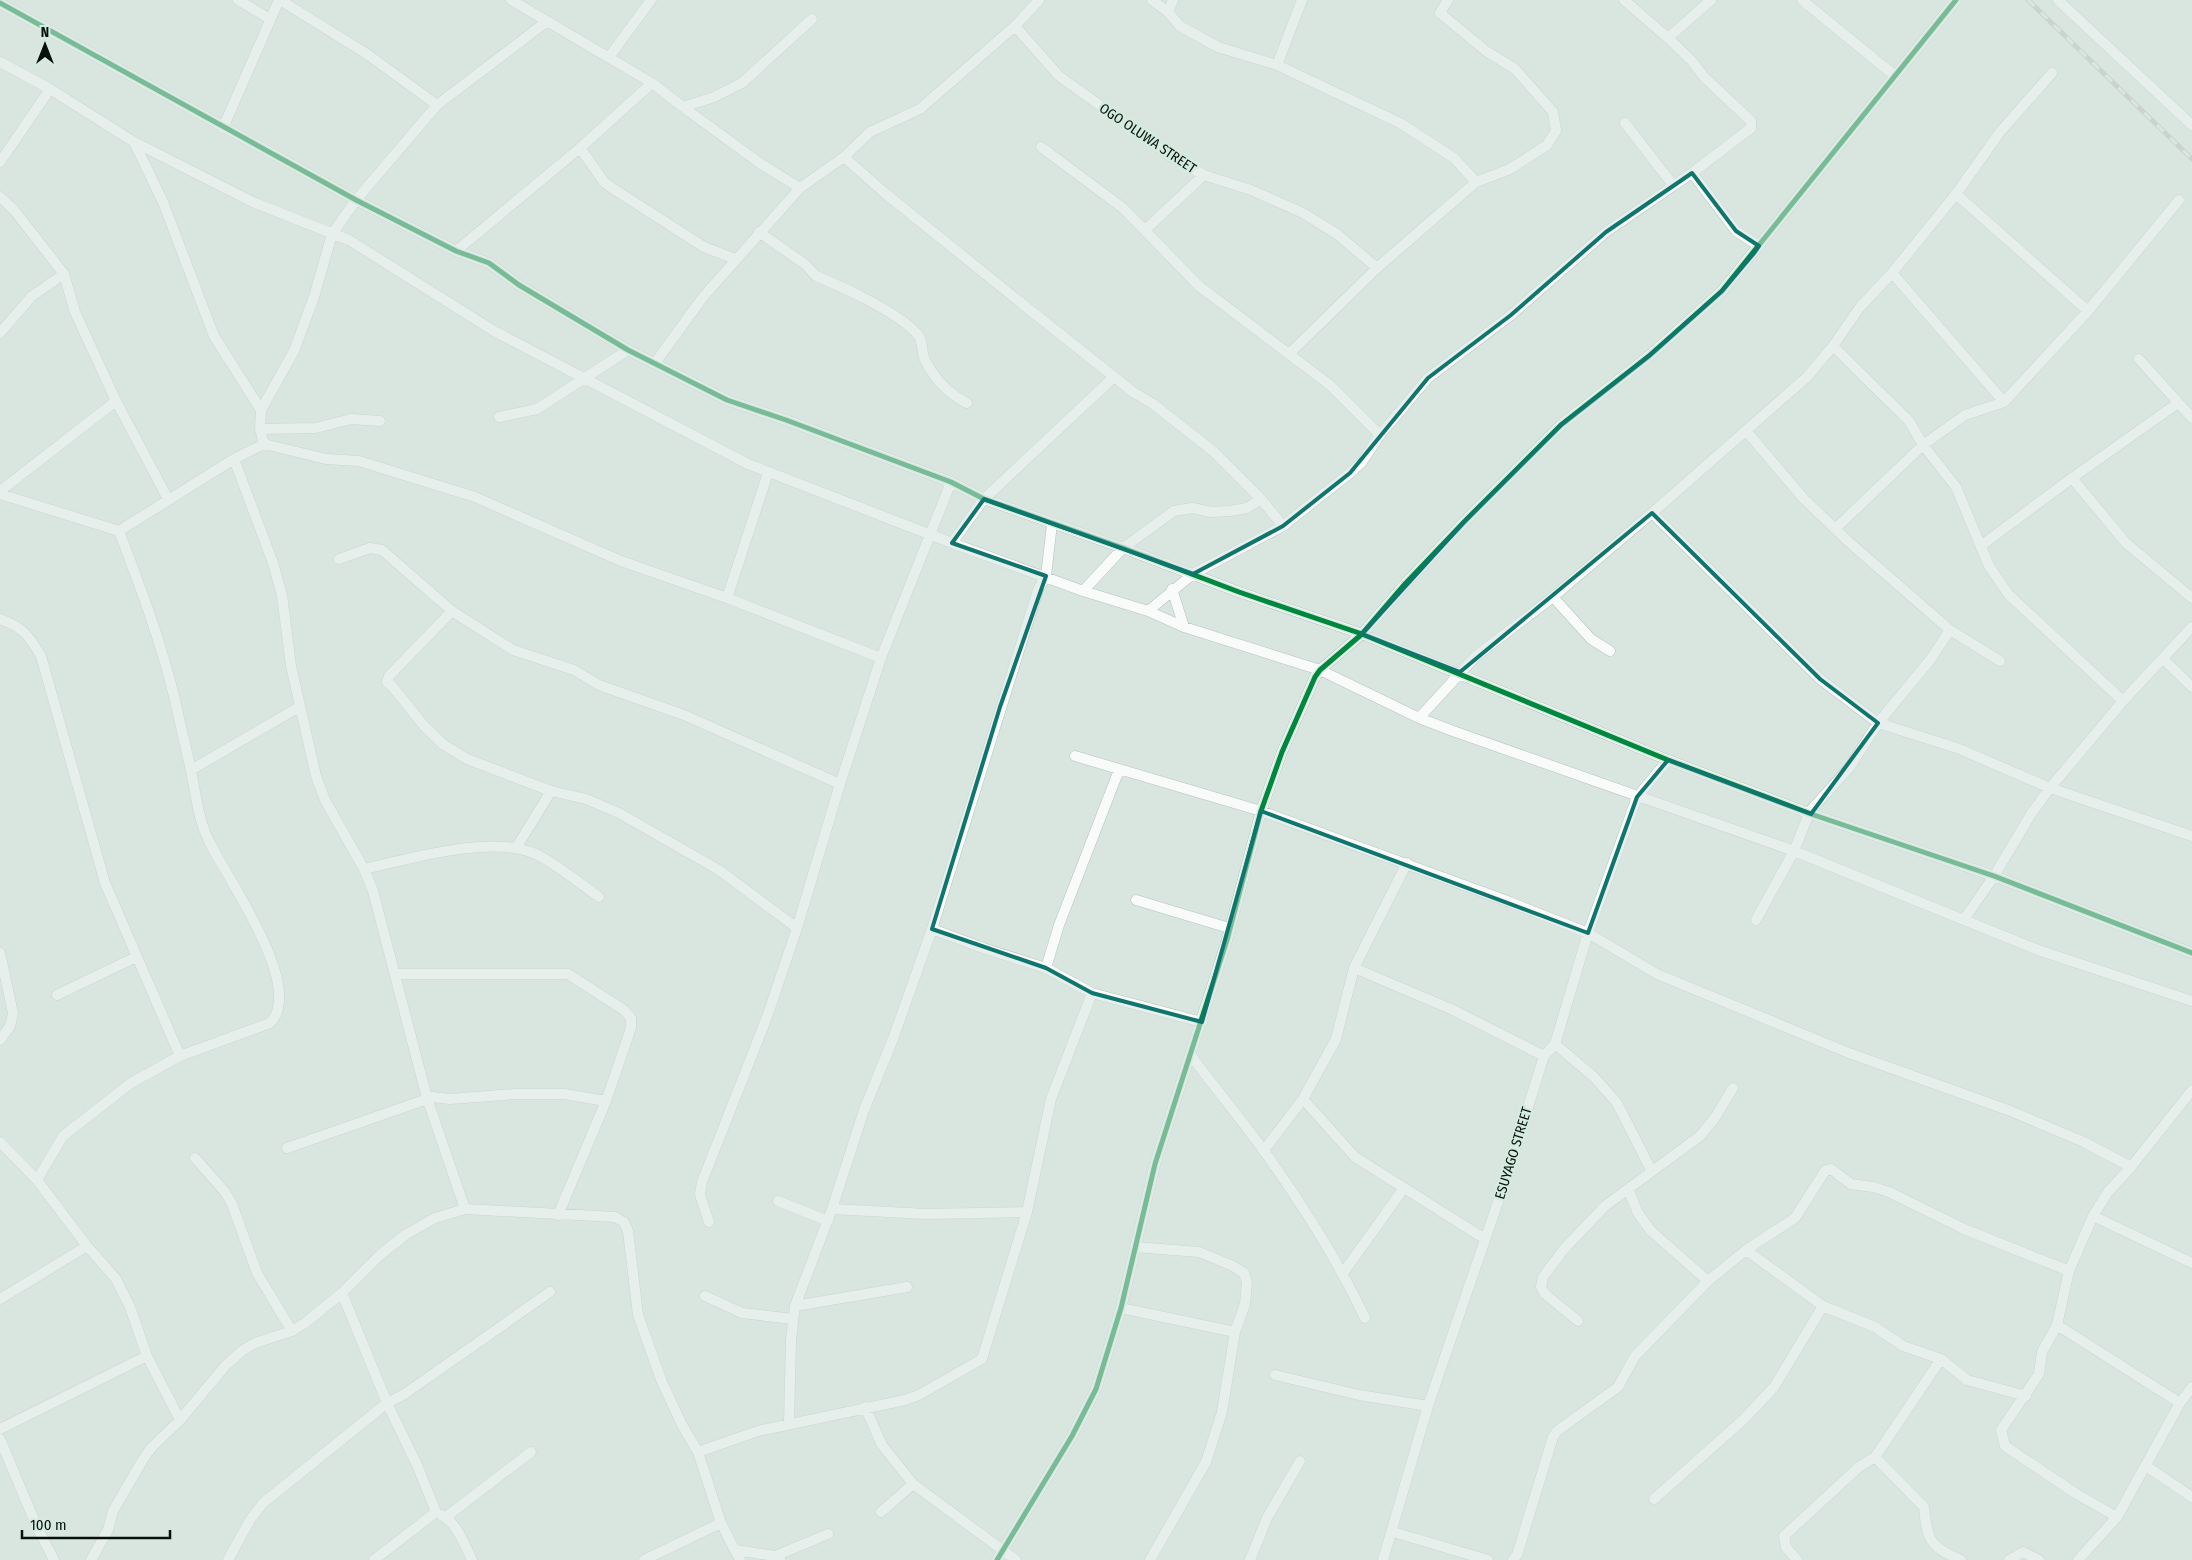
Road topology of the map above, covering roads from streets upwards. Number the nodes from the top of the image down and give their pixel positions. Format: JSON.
{"nodes":[{"id":1,"x":238,"y":0,"type":"edge"},
{"id":2,"x":279,"y":0,"type":"edge"},
{"id":3,"x":511,"y":0,"type":"edge"},
{"id":4,"x":651,"y":0,"type":"edge"},
{"id":5,"x":1039,"y":0,"type":"edge"},
{"id":6,"x":1152,"y":0,"type":"edge"},
{"id":7,"x":1173,"y":0,"type":"edge"},
{"id":8,"x":1302,"y":0,"type":"edge"},
{"id":9,"x":1448,"y":0,"type":"edge"},
{"id":10,"x":1624,"y":0,"type":"edge"},
{"id":11,"x":1711,"y":0,"type":"edge"},
{"id":12,"x":1802,"y":0,"type":"edge"},
{"id":13,"x":1956,"y":0,"type":"edge"},
{"id":14,"x":2058,"y":0,"type":"edge"},
{"id":15,"x":0,"y":3,"type":"edge"},
{"id":16,"x":1168,"y":12,"type":"junction"},
{"id":17,"x":270,"y":19,"type":"junction"},
{"id":18,"x":812,"y":19,"type":"dead end"},
{"id":19,"x":546,"y":22,"type":"junction"},
{"id":20,"x":1015,"y":26,"type":"junction"},
{"id":21,"x":1668,"y":38,"type":"junction"},
{"id":22,"x":610,"y":58,"type":"junction"},
{"id":23,"x":0,"y":62,"type":"edge"},
{"id":24,"x":1277,"y":65,"type":"junction"},
{"id":25,"x":2052,"y":73,"type":"dead end"},
{"id":26,"x":1894,"y":75,"type":"junction"},
{"id":27,"x":652,"y":83,"type":"junction"},
{"id":28,"x":50,"y":88,"type":"junction"},
{"id":29,"x":438,"y":105,"type":"junction"},
{"id":30,"x":683,"y":108,"type":"junction"},
{"id":31,"x":1625,"y":123,"type":"dead end"},
{"id":32,"x":2192,"y":125,"type":"edge"},
{"id":33,"x":223,"y":128,"type":"junction"},
{"id":34,"x":134,"y":142,"type":"junction"},
{"id":35,"x":1041,"y":147,"type":"dead end"},
{"id":36,"x":580,"y":148,"type":"junction"},
{"id":37,"x":844,"y":157,"type":"junction"},
{"id":38,"x":0,"y":162,"type":"edge"},
{"id":39,"x":1692,"y":173,"type":"junction"},
{"id":40,"x":1204,"y":175,"type":"junction"},
{"id":41,"x":1476,"y":182,"type":"junction"},
{"id":42,"x":1673,"y":185,"type":"junction"},
{"id":43,"x":800,"y":188,"type":"junction"},
{"id":44,"x":1956,"y":194,"type":"junction"},
{"id":45,"x":0,"y":197,"type":"edge"},
{"id":46,"x":356,"y":200,"type":"junction"},
{"id":47,"x":2179,"y":200,"type":"dead end"},
{"id":48,"x":1146,"y":229,"type":"junction"},
{"id":49,"x":759,"y":232,"type":"junction"},
{"id":50,"x":332,"y":234,"type":"junction"},
{"id":51,"x":1759,"y":246,"type":"junction"},
{"id":52,"x":456,"y":251,"type":"junction"},
{"id":53,"x":735,"y":259,"type":"junction"},
{"id":54,"x":1377,"y":268,"type":"junction"},
{"id":55,"x":1892,"y":273,"type":"junction"},
{"id":56,"x":64,"y":274,"type":"junction"},
{"id":57,"x":2088,"y":310,"type":"junction"},
{"id":58,"x":0,"y":333,"type":"edge"},
{"id":59,"x":1833,"y":346,"type":"junction"},
{"id":60,"x":628,"y":350,"type":"junction"},
{"id":61,"x":1289,"y":354,"type":"junction"},
{"id":62,"x":2140,"y":359,"type":"dead end"},
{"id":63,"x":654,"y":363,"type":"junction"},
{"id":64,"x":1114,"y":377,"type":"junction"},
{"id":65,"x":584,"y":380,"type":"junction"},
{"id":66,"x":116,"y":400,"type":"junction"},
{"id":67,"x":2004,"y":402,"type":"junction"},
{"id":68,"x":967,"y":403,"type":"dead end"},
{"id":69,"x":2178,"y":403,"type":"junction"},
{"id":70,"x":261,"y":410,"type":"junction"},
{"id":71,"x":499,"y":416,"type":"dead end"},
{"id":72,"x":2192,"y":418,"type":"edge"},
{"id":73,"x":380,"y":421,"type":"dead end"},
{"id":74,"x":260,"y":429,"type":"junction"},
{"id":75,"x":1747,"y":432,"type":"junction"},
{"id":76,"x":1380,"y":435,"type":"junction"},
{"id":77,"x":264,"y":444,"type":"junction"},
{"id":78,"x":1923,"y":445,"type":"junction"},
{"id":79,"x":234,"y":459,"type":"junction"},
{"id":80,"x":768,"y":472,"type":"junction"},
{"id":81,"x":2072,"y":478,"type":"junction"},
{"id":82,"x":951,"y":482,"type":"junction"},
{"id":83,"x":0,"y":493,"type":"edge"},
{"id":84,"x":168,"y":499,"type":"junction"},
{"id":85,"x":984,"y":499,"type":"junction"},
{"id":86,"x":1261,"y":499,"type":"junction"},
{"id":87,"x":1652,"y":514,"type":"junction"},
{"id":88,"x":1052,"y":524,"type":"junction"},
{"id":89,"x":1283,"y":526,"type":"junction"},
{"id":90,"x":1835,"y":529,"type":"junction"},
{"id":91,"x":119,"y":531,"type":"junction"},
{"id":92,"x":932,"y":534,"type":"junction"},
{"id":93,"x":952,"y":543,"type":"junction"},
{"id":94,"x":1982,"y":546,"type":"junction"},
{"id":95,"x":1124,"y":548,"type":"junction"},
{"id":96,"x":338,"y":558,"type":"dead end"},
{"id":97,"x":1193,"y":574,"type":"junction"},
{"id":98,"x":1046,"y":576,"type":"junction"},
{"id":99,"x":1172,"y":589,"type":"junction"},
{"id":100,"x":1083,"y":591,"type":"junction"},
{"id":101,"x":1553,"y":597,"type":"junction"},
{"id":102,"x":727,"y":598,"type":"junction"},
{"id":103,"x":2192,"y":598,"type":"edge"},
{"id":104,"x":452,"y":611,"type":"junction"},
{"id":105,"x":1148,"y":612,"type":"junction"},
{"id":106,"x":0,"y":619,"type":"edge"},
{"id":107,"x":1184,"y":627,"type":"junction"},
{"id":108,"x":2192,"y":628,"type":"edge"},
{"id":109,"x":1950,"y":630,"type":"junction"},
{"id":110,"x":1362,"y":634,"type":"junction"},
{"id":111,"x":1610,"y":651,"type":"dead end"},
{"id":112,"x":881,"y":658,"type":"junction"},
{"id":113,"x":2163,"y":659,"type":"junction"},
{"id":114,"x":2000,"y":661,"type":"dead end"},
{"id":115,"x":1320,"y":670,"type":"junction"},
{"id":116,"x":1460,"y":672,"type":"junction"},
{"id":117,"x":2192,"y":687,"type":"edge"},
{"id":118,"x":2112,"y":692,"type":"junction"},
{"id":119,"x":2131,"y":692,"type":"junction"},
{"id":120,"x":2123,"y":701,"type":"junction"},
{"id":121,"x":299,"y":707,"type":"junction"},
{"id":122,"x":1419,"y":718,"type":"junction"},
{"id":123,"x":1878,"y":723,"type":"junction"},
{"id":124,"x":1075,"y":756,"type":"dead end"},
{"id":125,"x":1668,"y":760,"type":"junction"},
{"id":126,"x":191,"y":770,"type":"junction"},
{"id":127,"x":1118,"y":770,"type":"junction"},
{"id":128,"x":840,"y":784,"type":"junction"},
{"id":129,"x":2050,"y":788,"type":"junction"},
{"id":130,"x":551,"y":790,"type":"junction"},
{"id":131,"x":1637,"y":797,"type":"junction"},
{"id":132,"x":1261,"y":811,"type":"junction"},
{"id":133,"x":1811,"y":814,"type":"junction"},
{"id":134,"x":2192,"y":836,"type":"edge"},
{"id":135,"x":516,"y":848,"type":"junction"},
{"id":136,"x":1794,"y":851,"type":"junction"},
{"id":137,"x":1408,"y":863,"type":"junction"},
{"id":138,"x":364,"y":869,"type":"junction"},
{"id":139,"x":1994,"y":876,"type":"junction"},
{"id":140,"x":599,"y":897,"type":"dead end"},
{"id":141,"x":1136,"y":900,"type":"dead end"},
{"id":142,"x":1965,"y":918,"type":"junction"},
{"id":143,"x":1756,"y":920,"type":"dead end"},
{"id":144,"x":797,"y":928,"type":"junction"},
{"id":145,"x":1229,"y":928,"type":"junction"},
{"id":146,"x":932,"y":929,"type":"junction"},
{"id":147,"x":1588,"y":933,"type":"junction"},
{"id":148,"x":0,"y":953,"type":"edge"},
{"id":149,"x":2192,"y":953,"type":"edge"},
{"id":150,"x":136,"y":957,"type":"junction"},
{"id":151,"x":1046,"y":968,"type":"junction"},
{"id":152,"x":1354,"y":968,"type":"junction"},
{"id":153,"x":396,"y":974,"type":"junction"},
{"id":154,"x":1092,"y":993,"type":"junction"},
{"id":155,"x":56,"y":995,"type":"dead end"},
{"id":156,"x":2192,"y":1001,"type":"edge"},
{"id":157,"x":1202,"y":1022,"type":"junction"},
{"id":158,"x":0,"y":1040,"type":"edge"},
{"id":159,"x":1555,"y":1044,"type":"junction"},
{"id":160,"x":180,"y":1056,"type":"junction"},
{"id":161,"x":1544,"y":1056,"type":"junction"},
{"id":162,"x":1192,"y":1057,"type":"junction"},
{"id":163,"x":1733,"y":1088,"type":"dead end"},
{"id":164,"x":2192,"y":1090,"type":"edge"},
{"id":165,"x":427,"y":1098,"type":"junction"},
{"id":166,"x":1303,"y":1099,"type":"junction"},
{"id":167,"x":606,"y":1101,"type":"junction"},
{"id":168,"x":0,"y":1142,"type":"edge"},
{"id":169,"x":287,"y":1148,"type":"dead end"},
{"id":170,"x":1264,"y":1150,"type":"junction"},
{"id":171,"x":195,"y":1158,"type":"dead end"},
{"id":172,"x":2132,"y":1167,"type":"junction"},
{"id":173,"x":1651,"y":1170,"type":"junction"},
{"id":174,"x":37,"y":1180,"type":"junction"},
{"id":175,"x":1404,"y":1188,"type":"junction"},
{"id":176,"x":1628,"y":1189,"type":"junction"},
{"id":177,"x":778,"y":1202,"type":"dead end"},
{"id":178,"x":465,"y":1209,"type":"junction"},
{"id":179,"x":832,"y":1209,"type":"junction"},
{"id":180,"x":1026,"y":1212,"type":"junction"},
{"id":181,"x":558,"y":1214,"type":"junction"},
{"id":182,"x":2093,"y":1216,"type":"junction"},
{"id":183,"x":828,"y":1221,"type":"junction"},
{"id":184,"x":709,"y":1222,"type":"dead end"},
{"id":185,"x":1485,"y":1239,"type":"junction"},
{"id":186,"x":87,"y":1246,"type":"junction"},
{"id":187,"x":1134,"y":1247,"type":"junction"},
{"id":188,"x":1746,"y":1250,"type":"junction"},
{"id":189,"x":2192,"y":1263,"type":"edge"},
{"id":190,"x":2069,"y":1271,"type":"junction"},
{"id":191,"x":1344,"y":1273,"type":"junction"},
{"id":192,"x":1708,"y":1281,"type":"junction"},
{"id":193,"x":907,"y":1287,"type":"dead end"},
{"id":194,"x":550,"y":1292,"type":"dead end"},
{"id":195,"x":342,"y":1293,"type":"junction"},
{"id":196,"x":705,"y":1296,"type":"dead end"},
{"id":197,"x":0,"y":1299,"type":"edge"},
{"id":198,"x":795,"y":1306,"type":"junction"},
{"id":199,"x":1823,"y":1306,"type":"junction"},
{"id":200,"x":1122,"y":1308,"type":"junction"},
{"id":201,"x":1364,"y":1318,"type":"dead end"},
{"id":202,"x":793,"y":1319,"type":"junction"},
{"id":203,"x":1578,"y":1321,"type":"dead end"},
{"id":204,"x":2057,"y":1325,"type":"junction"},
{"id":205,"x":292,"y":1331,"type":"junction"},
{"id":206,"x":1235,"y":1332,"type":"junction"},
{"id":207,"x":147,"y":1356,"type":"junction"},
{"id":208,"x":1941,"y":1360,"type":"junction"},
{"id":209,"x":1275,"y":1374,"type":"dead end"},
{"id":210,"x":2192,"y":1387,"type":"edge"},
{"id":211,"x":2026,"y":1396,"type":"junction"},
{"id":212,"x":387,"y":1403,"type":"junction"},
{"id":213,"x":2180,"y":1403,"type":"junction"},
{"id":214,"x":1428,"y":1406,"type":"junction"},
{"id":215,"x":865,"y":1407,"type":"junction"},
{"id":216,"x":180,"y":1420,"type":"junction"},
{"id":217,"x":789,"y":1424,"type":"junction"},
{"id":218,"x":0,"y":1429,"type":"edge"},
{"id":219,"x":0,"y":1439,"type":"edge"},
{"id":220,"x":531,"y":1452,"type":"dead end"},
{"id":221,"x":698,"y":1452,"type":"junction"},
{"id":222,"x":1875,"y":1457,"type":"junction"},
{"id":223,"x":1300,"y":1461,"type":"dead end"},
{"id":224,"x":2146,"y":1466,"type":"junction"},
{"id":225,"x":913,"y":1484,"type":"junction"},
{"id":226,"x":2192,"y":1497,"type":"edge"},
{"id":227,"x":1654,"y":1499,"type":"dead end"},
{"id":228,"x":436,"y":1512,"type":"junction"},
{"id":229,"x":881,"y":1512,"type":"dead end"},
{"id":230,"x":446,"y":1517,"type":"junction"},
{"id":231,"x":2117,"y":1517,"type":"junction"},
{"id":232,"x":721,"y":1523,"type":"junction"},
{"id":233,"x":1393,"y":1532,"type":"junction"},
{"id":234,"x":828,"y":1534,"type":"dead end"},
{"id":235,"x":1004,"y":1549,"type":"junction"},
{"id":236,"x":735,"y":1550,"type":"junction"},
{"id":237,"x":779,"y":1558,"type":"edge"},
{"id":238,"x":54,"y":1560,"type":"edge"},
{"id":239,"x":90,"y":1560,"type":"edge"},
{"id":240,"x":228,"y":1560,"type":"edge"},
{"id":241,"x":374,"y":1560,"type":"edge"},
{"id":242,"x":472,"y":1560,"type":"edge"},
{"id":243,"x":644,"y":1560,"type":"edge"},
{"id":244,"x":740,"y":1560,"type":"edge"},
{"id":245,"x":997,"y":1560,"type":"edge"},
{"id":246,"x":1016,"y":1560,"type":"edge"},
{"id":247,"x":1150,"y":1560,"type":"edge"},
{"id":248,"x":1250,"y":1560,"type":"edge"},
{"id":249,"x":1383,"y":1560,"type":"edge"},
{"id":250,"x":1488,"y":1560,"type":"edge"},
{"id":251,"x":1513,"y":1560,"type":"edge"},
{"id":252,"x":1797,"y":1560,"type":"edge"},
{"id":253,"x":1961,"y":1560,"type":"edge"},
{"id":254,"x":2009,"y":1560,"type":"edge"},
{"id":255,"x":2039,"y":1560,"type":"edge"},
{"id":256,"x":2078,"y":1560,"type":"edge"}],
"edges":[{"from":1,"to":17,"type":"street"},
{"from":2,"to":17,"type":"street"},
{"from":2,"to":29,"type":"street"},
{"from":3,"to":19,"type":"street"},
{"from":4,"to":22,"type":"street"},
{"from":5,"to":20,"type":"street"},
{"from":6,"to":16,"type":"street"},
{"from":7,"to":16,"type":"street"},
{"from":8,"to":24,"type":"street"},
{"from":9,"to":41,"type":"street"},
{"from":10,"to":21,"type":"street"},
{"from":11,"to":21,"type":"street"},
{"from":12,"to":26,"type":"street"},
{"from":13,"to":26,"type":"street"},
{"from":14,"to":32,"type":"street"},
{"from":15,"to":33,"type":"street"},
{"from":16,"to":24,"type":"street"},
{"from":17,"to":33,"type":"street"},
{"from":18,"to":30,"type":"street"},
{"from":19,"to":22,"type":"street"},
{"from":19,"to":29,"type":"street"},
{"from":20,"to":37,"type":"street"},
{"from":20,"to":40,"type":"street","name":"OGO OLUWA STREET"},
{"from":21,"to":39,"type":"street"},
{"from":22,"to":27,"type":"street"},
{"from":23,"to":28,"type":"street"},
{"from":24,"to":41,"type":"street"},
{"from":25,"to":44,"type":"street"},
{"from":26,"to":51,"type":"street"},
{"from":27,"to":30,"type":"street"},
{"from":27,"to":36,"type":"street"},
{"from":28,"to":34,"type":"street"},
{"from":28,"to":38,"type":"street"},
{"from":29,"to":46,"type":"street"},
{"from":30,"to":43,"type":"street"},
{"from":31,"to":42,"type":"street"},
{"from":33,"to":46,"type":"street"},
{"from":34,"to":50,"type":"street"},
{"from":34,"to":70,"type":"street"},
{"from":35,"to":48,"type":"street"},
{"from":36,"to":52,"type":"street"},
{"from":36,"to":53,"type":"street"},
{"from":37,"to":43,"type":"street"},
{"from":37,"to":64,"type":"street"},
{"from":39,"to":42,"type":"street"},
{"from":39,"to":51,"type":"street"},
{"from":40,"to":48,"type":"street"},
{"from":40,"to":54,"type":"street","name":"OGO OLUWA STREET"},
{"from":41,"to":54,"type":"street"},
{"from":42,"to":76,"type":"street"},
{"from":43,"to":49,"type":"street"},
{"from":44,"to":55,"type":"street"},
{"from":44,"to":57,"type":"street"},
{"from":45,"to":56,"type":"street"},
{"from":46,"to":50,"type":"street"},
{"from":46,"to":52,"type":"street"},
{"from":47,"to":57,"type":"street"},
{"from":48,"to":61,"type":"street"},
{"from":49,"to":53,"type":"street"},
{"from":49,"to":68,"type":"street"},
{"from":50,"to":65,"type":"street"},
{"from":50,"to":70,"type":"street"},
{"from":51,"to":110,"type":"street"},
{"from":52,"to":60,"type":"street"},
{"from":53,"to":63,"type":"street"},
{"from":54,"to":61,"type":"street"},
{"from":55,"to":59,"type":"street"},
{"from":55,"to":67,"type":"street"},
{"from":56,"to":58,"type":"street"},
{"from":56,"to":66,"type":"street"},
{"from":57,"to":67,"type":"street"},
{"from":59,"to":75,"type":"street"},
{"from":59,"to":78,"type":"street"},
{"from":60,"to":63,"type":"street"},
{"from":60,"to":65,"type":"street"},
{"from":61,"to":76,"type":"street"},
{"from":62,"to":69,"type":"street"},
{"from":63,"to":82,"type":"street"},
{"from":64,"to":85,"type":"street"},
{"from":64,"to":86,"type":"street"},
{"from":65,"to":71,"type":"street"},
{"from":65,"to":80,"type":"street"},
{"from":66,"to":83,"type":"street"},
{"from":66,"to":84,"type":"street"},
{"from":67,"to":78,"type":"street"},
{"from":69,"to":72,"type":"street"},
{"from":69,"to":81,"type":"street"},
{"from":70,"to":74,"type":"street"},
{"from":73,"to":74,"type":"street"},
{"from":74,"to":77,"type":"street"},
{"from":75,"to":87,"type":"street"},
{"from":75,"to":90,"type":"street"},
{"from":76,"to":89,"type":"street"},
{"from":77,"to":79,"type":"street"},
{"from":77,"to":102,"type":"street"},
{"from":78,"to":90,"type":"street"},
{"from":78,"to":94,"type":"street"},
{"from":79,"to":84,"type":"street"},
{"from":79,"to":121,"type":"street"},
{"from":80,"to":92,"type":"street"},
{"from":80,"to":102,"type":"street"},
{"from":81,"to":94,"type":"street"},
{"from":81,"to":103,"type":"street"},
{"from":82,"to":85,"type":"street"},
{"from":82,"to":92,"type":"street"},
{"from":83,"to":91,"type":"street"},
{"from":84,"to":91,"type":"street"},
{"from":85,"to":88,"type":"street"},
{"from":85,"to":93,"type":"street"},
{"from":86,"to":89,"type":"street"},
{"from":86,"to":95,"type":"street"},
{"from":87,"to":101,"type":"street"},
{"from":87,"to":123,"type":"street"},
{"from":88,"to":95,"type":"street"},
{"from":88,"to":98,"type":"street"},
{"from":89,"to":97,"type":"street"},
{"from":90,"to":109,"type":"street"},
{"from":91,"to":126,"type":"street"},
{"from":92,"to":93,"type":"street"},
{"from":92,"to":112,"type":"street"},
{"from":93,"to":98,"type":"street"},
{"from":94,"to":118,"type":"street"},
{"from":95,"to":97,"type":"street"},
{"from":95,"to":100,"type":"street"},
{"from":96,"to":104,"type":"street"},
{"from":97,"to":99,"type":"street"},
{"from":97,"to":110,"type":"street"},
{"from":98,"to":100,"type":"street"},
{"from":98,"to":146,"type":"street"},
{"from":99,"to":105,"type":"street"},
{"from":99,"to":107,"type":"street"},
{"from":100,"to":105,"type":"street"},
{"from":101,"to":111,"type":"street"},
{"from":101,"to":116,"type":"street"},
{"from":102,"to":112,"type":"street"},
{"from":104,"to":128,"type":"street"},
{"from":104,"to":130,"type":"street"},
{"from":105,"to":107,"type":"street"},
{"from":106,"to":150,"type":"street"},
{"from":107,"to":115,"type":"street"},
{"from":108,"to":113,"type":"street"},
{"from":109,"to":114,"type":"street"},
{"from":109,"to":123,"type":"street"},
{"from":110,"to":115,"type":"street"},
{"from":110,"to":116,"type":"street"},
{"from":112,"to":128,"type":"street"},
{"from":113,"to":117,"type":"street"},
{"from":113,"to":119,"type":"street"},
{"from":115,"to":122,"type":"street"},
{"from":115,"to":132,"type":"street"},
{"from":116,"to":122,"type":"street"},
{"from":116,"to":125,"type":"street"},
{"from":118,"to":119,"type":"street"},
{"from":118,"to":120,"type":"street"},
{"from":119,"to":120,"type":"street"},
{"from":120,"to":129,"type":"street"},
{"from":121,"to":126,"type":"street"},
{"from":121,"to":138,"type":"street"},
{"from":122,"to":131,"type":"street"},
{"from":123,"to":129,"type":"street"},
{"from":123,"to":133,"type":"street"},
{"from":124,"to":127,"type":"street"},
{"from":125,"to":131,"type":"street","name":"ESUYAGO STREET"},
{"from":125,"to":133,"type":"street"},
{"from":126,"to":160,"type":"street"},
{"from":127,"to":132,"type":"street"},
{"from":127,"to":151,"type":"street"},
{"from":128,"to":144,"type":"street"},
{"from":129,"to":134,"type":"street"},
{"from":129,"to":139,"type":"street"},
{"from":130,"to":135,"type":"street"},
{"from":130,"to":144,"type":"street"},
{"from":131,"to":136,"type":"street"},
{"from":131,"to":147,"type":"street","name":"ESUYAGO STREET"},
{"from":132,"to":137,"type":"street"},
{"from":132,"to":145,"type":"street"},
{"from":133,"to":136,"type":"street"},
{"from":133,"to":139,"type":"street"},
{"from":135,"to":138,"type":"street"},
{"from":135,"to":140,"type":"street"},
{"from":136,"to":142,"type":"street"},
{"from":136,"to":143,"type":"street"},
{"from":137,"to":147,"type":"street"},
{"from":137,"to":152,"type":"street"},
{"from":138,"to":153,"type":"street"},
{"from":139,"to":142,"type":"street"},
{"from":139,"to":149,"type":"street"},
{"from":141,"to":145,"type":"street"},
{"from":142,"to":156,"type":"street"},
{"from":144,"to":184,"type":"street"},
{"from":145,"to":157,"type":"street"},
{"from":146,"to":151,"type":"street"},
{"from":146,"to":179,"type":"street"},
{"from":147,"to":159,"type":"street","name":"ESUYAGO STREET"},
{"from":147,"to":172,"type":"street"},
{"from":148,"to":158,"type":"street"},
{"from":150,"to":155,"type":"street"},
{"from":150,"to":160,"type":"street"},
{"from":151,"to":154,"type":"street"},
{"from":152,"to":161,"type":"street"},
{"from":152,"to":166,"type":"street"},
{"from":153,"to":165,"type":"street"},
{"from":153,"to":167,"type":"street"},
{"from":154,"to":157,"type":"street"},
{"from":154,"to":180,"type":"street"},
{"from":157,"to":162,"type":"street"},
{"from":159,"to":161,"type":"street","name":"ESUYAGO STREET"},
{"from":159,"to":173,"type":"street"},
{"from":160,"to":174,"type":"street"},
{"from":161,"to":185,"type":"street","name":"ESUYAGO STREET"},
{"from":162,"to":170,"type":"street"},
{"from":162,"to":187,"type":"street"},
{"from":163,"to":173,"type":"street"},
{"from":164,"to":172,"type":"street"},
{"from":165,"to":167,"type":"street"},
{"from":165,"to":169,"type":"street"},
{"from":165,"to":178,"type":"street"},
{"from":166,"to":170,"type":"street"},
{"from":166,"to":175,"type":"street"},
{"from":167,"to":181,"type":"street"},
{"from":168,"to":174,"type":"street"},
{"from":170,"to":191,"type":"street"},
{"from":171,"to":205,"type":"street"},
{"from":172,"to":182,"type":"street"},
{"from":173,"to":176,"type":"street"},
{"from":174,"to":186,"type":"street"},
{"from":175,"to":185,"type":"street"},
{"from":175,"to":191,"type":"street"},
{"from":176,"to":192,"type":"street"},
{"from":176,"to":203,"type":"street"},
{"from":177,"to":183,"type":"street"},
{"from":178,"to":181,"type":"street"},
{"from":178,"to":195,"type":"street"},
{"from":179,"to":180,"type":"street"},
{"from":179,"to":183,"type":"street"},
{"from":180,"to":215,"type":"street"},
{"from":181,"to":221,"type":"street"},
{"from":182,"to":189,"type":"street"},
{"from":182,"to":190,"type":"street"},
{"from":183,"to":198,"type":"street"},
{"from":185,"to":214,"type":"street","name":"ESUYAGO STREET"},
{"from":186,"to":197,"type":"street"},
{"from":186,"to":207,"type":"street"},
{"from":187,"to":200,"type":"street"},
{"from":187,"to":206,"type":"street"},
{"from":188,"to":190,"type":"street"},
{"from":188,"to":192,"type":"street"},
{"from":188,"to":199,"type":"street"},
{"from":190,"to":204,"type":"street"},
{"from":191,"to":201,"type":"street"},
{"from":192,"to":251,"type":"street"},
{"from":193,"to":198,"type":"street"},
{"from":194,"to":212,"type":"street"},
{"from":195,"to":205,"type":"street"},
{"from":195,"to":212,"type":"street"},
{"from":196,"to":202,"type":"street"},
{"from":198,"to":202,"type":"street"},
{"from":199,"to":208,"type":"street"},
{"from":199,"to":227,"type":"street"},
{"from":200,"to":206,"type":"street"},
{"from":200,"to":235,"type":"street"},
{"from":202,"to":217,"type":"street"},
{"from":204,"to":211,"type":"street"},
{"from":204,"to":213,"type":"street"},
{"from":205,"to":216,"type":"street"},
{"from":206,"to":247,"type":"street"},
{"from":207,"to":216,"type":"street"},
{"from":207,"to":218,"type":"street"},
{"from":208,"to":211,"type":"street"},
{"from":208,"to":222,"type":"street"},
{"from":209,"to":214,"type":"street"},
{"from":210,"to":213,"type":"street"},
{"from":211,"to":231,"type":"street"},
{"from":212,"to":228,"type":"street"},
{"from":212,"to":240,"type":"street"},
{"from":213,"to":224,"type":"street"},
{"from":214,"to":233,"type":"street","name":"ESUYAGO STREET"},
{"from":215,"to":217,"type":"street"},
{"from":215,"to":225,"type":"street"},
{"from":216,"to":239,"type":"street"},
{"from":217,"to":221,"type":"street"},
{"from":219,"to":238,"type":"street"},
{"from":220,"to":230,"type":"street"},
{"from":221,"to":232,"type":"street"},
{"from":222,"to":252,"type":"street"},
{"from":222,"to":253,"type":"street"},
{"from":223,"to":248,"type":"street"},
{"from":224,"to":226,"type":"street"},
{"from":224,"to":231,"type":"street"},
{"from":225,"to":229,"type":"street"},
{"from":225,"to":235,"type":"street"},
{"from":228,"to":230,"type":"street"},
{"from":228,"to":241,"type":"street"},
{"from":230,"to":242,"type":"street"},
{"from":231,"to":256,"type":"street"},
{"from":232,"to":236,"type":"street"},
{"from":232,"to":243,"type":"street"},
{"from":233,"to":249,"type":"street","name":"ESUYAGO STREET"},
{"from":233,"to":250,"type":"street"},
{"from":234,"to":237,"type":"street"},
{"from":235,"to":245,"type":"street"},
{"from":235,"to":246,"type":"street"},
{"from":236,"to":237,"type":"street"},
{"from":236,"to":244,"type":"street"},
{"from":254,"to":255,"type":"street"}]}
